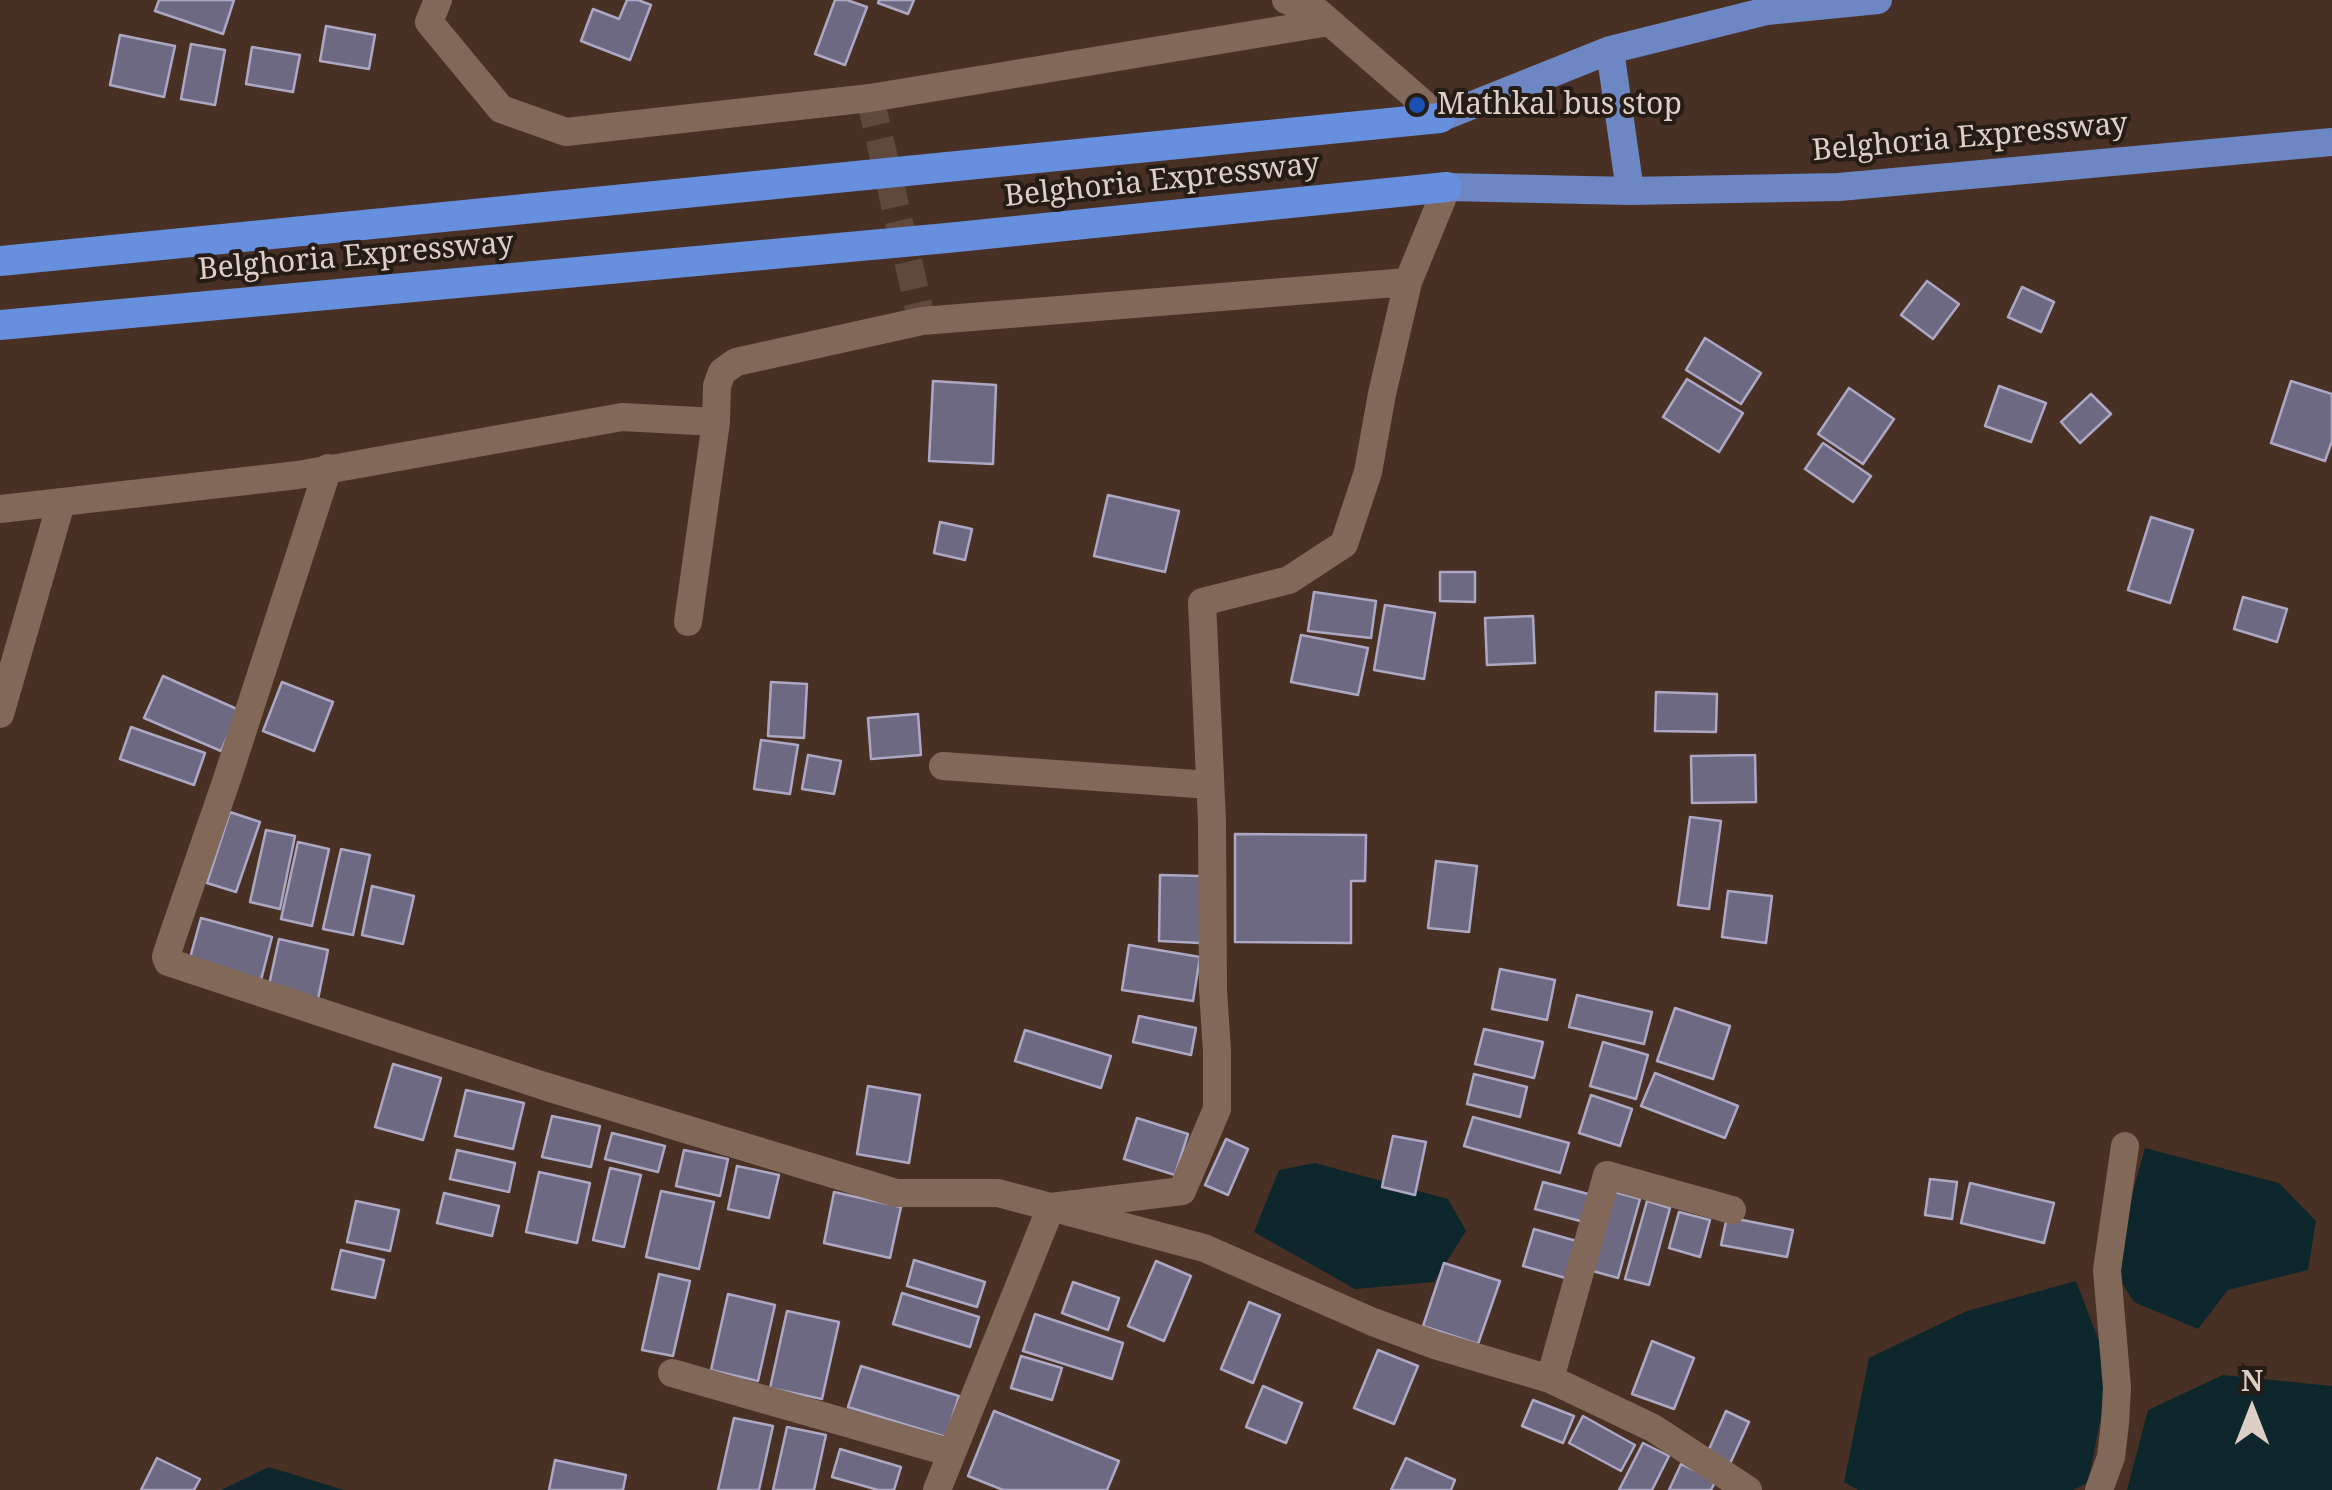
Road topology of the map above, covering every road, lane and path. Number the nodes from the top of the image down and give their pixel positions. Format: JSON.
{"nodes":[{"id":1,"x":438,"y":0,"type":"edge"},
{"id":2,"x":1286,"y":0,"type":"edge"},
{"id":3,"x":1878,"y":0,"type":"edge"},
{"id":4,"x":1329,"y":22,"type":"junction"},
{"id":5,"x":1610,"y":50,"type":"junction"},
{"id":6,"x":1440,"y":118,"type":"junction"},
{"id":7,"x":2332,"y":142,"type":"edge"},
{"id":8,"x":1447,"y":187,"type":"junction"},
{"id":9,"x":1630,"y":192,"type":"junction"},
{"id":10,"x":0,"y":260,"type":"edge"},
{"id":11,"x":1408,"y":282,"type":"junction"},
{"id":12,"x":0,"y":324,"type":"edge"},
{"id":13,"x":716,"y":422,"type":"junction"},
{"id":14,"x":328,"y":468,"type":"junction"},
{"id":15,"x":61,"y":504,"type":"junction"},
{"id":16,"x":0,"y":509,"type":"edge"},
{"id":17,"x":688,"y":622,"type":"dead end"},
{"id":18,"x":0,"y":714,"type":"edge"},
{"id":19,"x":944,"y":766,"type":"dead end"},
{"id":20,"x":1210,"y":785,"type":"junction"},
{"id":21,"x":2125,"y":1146,"type":"dead end"},
{"id":22,"x":1051,"y":1207,"type":"junction"},
{"id":23,"x":1732,"y":1210,"type":"dead end"},
{"id":24,"x":672,"y":1373,"type":"dead end"},
{"id":25,"x":1550,"y":1378,"type":"junction"},
{"id":26,"x":952,"y":1453,"type":"junction"},
{"id":27,"x":938,"y":1490,"type":"edge"},
{"id":28,"x":1748,"y":1490,"type":"edge"},
{"id":29,"x":2099,"y":1490,"type":"edge"}],
"edges":[{"from":1,"to":4,"type":"street"},
{"from":2,"to":4,"type":"street"},
{"from":3,"to":5,"type":"highway","name":"Belghoria Expressway"},
{"from":4,"to":6,"type":"street"},
{"from":5,"to":6,"type":"highway","name":"Belghoria Expressway"},
{"from":5,"to":9,"type":"highway"},
{"from":6,"to":10,"type":"highway","name":"Belghoria Expressway"},
{"from":7,"to":9,"type":"highway","name":"Belghoria Expressway"},
{"from":8,"to":9,"type":"highway","name":"Belghoria Expressway"},
{"from":8,"to":11,"type":"street"},
{"from":8,"to":12,"type":"highway","name":"Belghoria Expressway"},
{"from":11,"to":13,"type":"street"},
{"from":11,"to":20,"type":"street"},
{"from":13,"to":14,"type":"street"},
{"from":13,"to":17,"type":"street"},
{"from":14,"to":15,"type":"street"},
{"from":14,"to":22,"type":"street"},
{"from":15,"to":16,"type":"street"},
{"from":15,"to":18,"type":"street"},
{"from":19,"to":20,"type":"street"},
{"from":20,"to":22,"type":"street"},
{"from":21,"to":29,"type":"street"},
{"from":22,"to":25,"type":"street"},
{"from":22,"to":26,"type":"street"},
{"from":23,"to":25,"type":"street"},
{"from":24,"to":26,"type":"street"},
{"from":25,"to":28,"type":"street"},
{"from":26,"to":27,"type":"street"}]}
